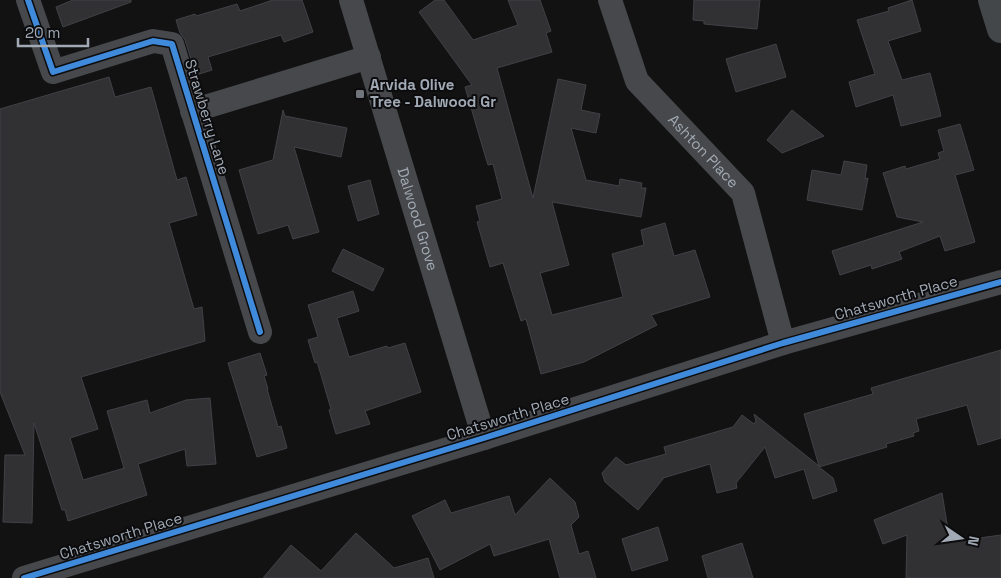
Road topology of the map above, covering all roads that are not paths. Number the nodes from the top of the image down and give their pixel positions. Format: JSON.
{"nodes":[{"id":1,"x":28,"y":0,"type":"edge"},
{"id":2,"x":351,"y":0,"type":"edge"},
{"id":3,"x":610,"y":0,"type":"edge"},
{"id":4,"x":992,"y":0,"type":"edge"},
{"id":5,"x":1001,"y":29,"type":"edge"},
{"id":6,"x":369,"y":57,"type":"junction"},
{"id":7,"x":192,"y":111,"type":"junction"},
{"id":8,"x":1001,"y":282,"type":"edge"},
{"id":9,"x":260,"y":332,"type":"dead end"},
{"id":10,"x":784,"y":343,"type":"junction"},
{"id":11,"x":484,"y":438,"type":"junction"},
{"id":12,"x":24,"y":578,"type":"edge"}],
"edges":[{"from":1,"to":7,"type":"street","name":"Strawberry Lane"},
{"from":2,"to":6,"type":"street","name":"Dalwood Grove"},
{"from":3,"to":10,"type":"street","name":"Ashton Place"},
{"from":4,"to":5,"type":"street"},
{"from":6,"to":7,"type":"street"},
{"from":6,"to":11,"type":"street","name":"Dalwood Grove"},
{"from":7,"to":9,"type":"street","name":"Strawberry Lane"},
{"from":8,"to":10,"type":"street","name":"Chatsworth Place"},
{"from":10,"to":11,"type":"street","name":"Chatsworth Place"},
{"from":11,"to":12,"type":"street","name":"Chatsworth Place"}]}
